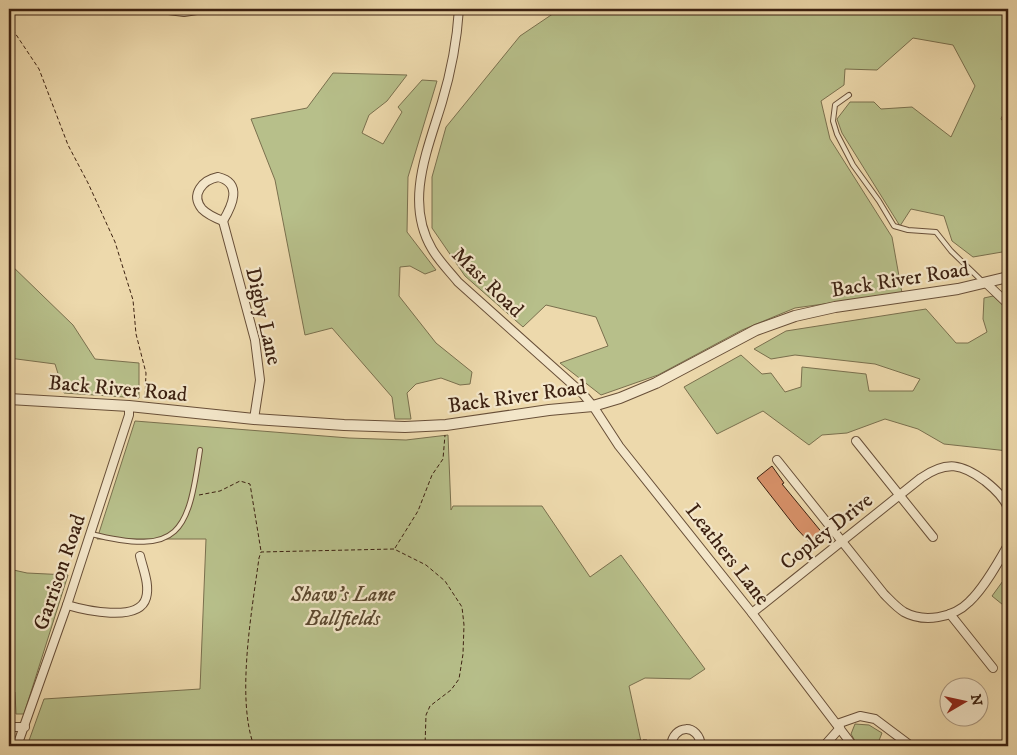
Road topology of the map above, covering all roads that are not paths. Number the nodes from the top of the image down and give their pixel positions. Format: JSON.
{"nodes":[{"id":1,"x":161,"y":9,"type":"edge"},
{"id":2,"x":203,"y":9,"type":"edge"},
{"id":3,"x":459,"y":9,"type":"edge"},
{"id":4,"x":849,"y":96,"type":"dead end"},
{"id":5,"x":223,"y":221,"type":"junction"},
{"id":6,"x":1008,"y":277,"type":"edge"},
{"id":7,"x":986,"y":283,"type":"junction"},
{"id":8,"x":1008,"y":304,"type":"edge"},
{"id":9,"x":9,"y":399,"type":"edge"},
{"id":10,"x":129,"y":406,"type":"junction"},
{"id":11,"x":593,"y":406,"type":"junction"},
{"id":12,"x":254,"y":419,"type":"junction"},
{"id":13,"x":856,"y":441,"type":"dead end"},
{"id":14,"x":200,"y":450,"type":"dead end"},
{"id":15,"x":776,"y":460,"type":"dead end"},
{"id":16,"x":899,"y":496,"type":"junction"},
{"id":17,"x":1008,"y":508,"type":"edge"},
{"id":18,"x":90,"y":534,"type":"junction"},
{"id":19,"x":933,"y":538,"type":"dead end"},
{"id":20,"x":841,"y":541,"type":"junction"},
{"id":21,"x":1008,"y":545,"type":"edge"},
{"id":22,"x":140,"y":556,"type":"dead end"},
{"id":23,"x":67,"y":605,"type":"junction"},
{"id":24,"x":752,"y":613,"type":"junction"},
{"id":25,"x":950,"y":614,"type":"junction"},
{"id":26,"x":993,"y":668,"type":"dead end"},
{"id":27,"x":838,"y":726,"type":"junction"},
{"id":28,"x":9,"y":727,"type":"edge"},
{"id":29,"x":24,"y":727,"type":"junction"},
{"id":30,"x":671,"y":745,"type":"edge"},
{"id":31,"x":17,"y":746,"type":"edge"},
{"id":32,"x":701,"y":746,"type":"edge"},
{"id":33,"x":824,"y":746,"type":"edge"},
{"id":34,"x":853,"y":746,"type":"edge"},
{"id":35,"x":911,"y":746,"type":"edge"}],
"edges":[{"from":1,"to":2,"type":"street"},
{"from":3,"to":11,"type":"street","name":"Mast Road"},
{"from":4,"to":7,"type":"lane"},
{"from":5,"to":5,"type":"street"},
{"from":5,"to":12,"type":"street","name":"Digby Lane"},
{"from":6,"to":7,"type":"street","name":"Back River Road"},
{"from":7,"to":8,"type":"street"},
{"from":7,"to":11,"type":"street","name":"Back River Road"},
{"from":9,"to":10,"type":"street","name":"Back River Road"},
{"from":10,"to":12,"type":"street","name":"Back River Road"},
{"from":10,"to":18,"type":"street","name":"Garrison Road"},
{"from":11,"to":12,"type":"street","name":"Back River Road"},
{"from":11,"to":24,"type":"street","name":"Leathers Lane"},
{"from":13,"to":16,"type":"street"},
{"from":14,"to":18,"type":"lane"},
{"from":15,"to":20,"type":"street"},
{"from":16,"to":17,"type":"street","name":"Copley Drive"},
{"from":16,"to":19,"type":"street"},
{"from":16,"to":20,"type":"street","name":"Copley Drive"},
{"from":18,"to":23,"type":"street","name":"Garrison Road"},
{"from":20,"to":24,"type":"street","name":"Copley Drive"},
{"from":20,"to":25,"type":"street"},
{"from":21,"to":25,"type":"street"},
{"from":22,"to":23,"type":"street"},
{"from":23,"to":29,"type":"street","name":"Garrison Road"},
{"from":24,"to":27,"type":"street","name":"Leathers Lane"},
{"from":25,"to":26,"type":"street"},
{"from":27,"to":33,"type":"street"},
{"from":27,"to":34,"type":"street","name":"Leathers Lane"},
{"from":27,"to":35,"type":"street"},
{"from":28,"to":29,"type":"street"},
{"from":29,"to":31,"type":"street","name":"Garrison Road"},
{"from":30,"to":32,"type":"street"}]}
